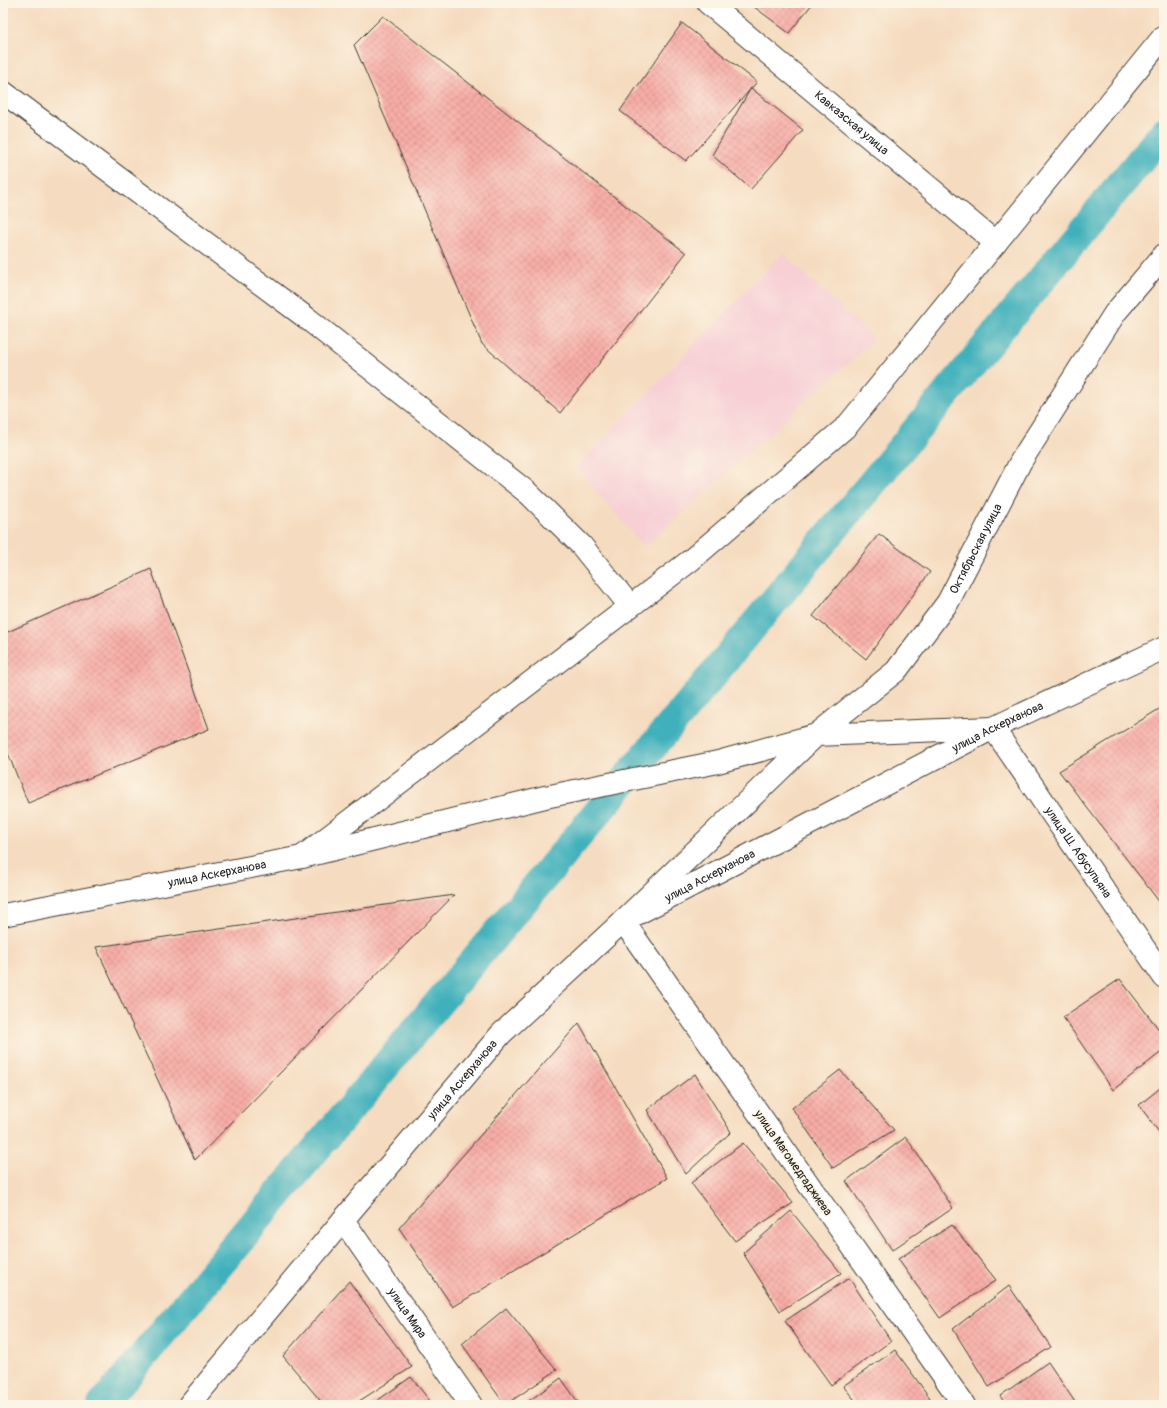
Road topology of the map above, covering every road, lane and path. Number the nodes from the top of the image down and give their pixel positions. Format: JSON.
{"nodes":[{"id":1,"x":708,"y":3,"type":"edge"},
{"id":2,"x":1164,"y":36,"type":"edge"},
{"id":3,"x":3,"y":92,"type":"edge"},
{"id":4,"x":996,"y":243,"type":"junction"},
{"id":5,"x":1164,"y":255,"type":"edge"},
{"id":6,"x":630,"y":606,"type":"junction"},
{"id":7,"x":1164,"y":648,"type":"edge"},
{"id":8,"x":993,"y":728,"type":"junction"},
{"id":9,"x":816,"y":735,"type":"junction"},
{"id":10,"x":545,"y":797,"type":"joint"},
{"id":11,"x":302,"y":857,"type":"junction"},
{"id":12,"x":3,"y":915,"type":"edge"},
{"id":13,"x":623,"y":921,"type":"junction"},
{"id":14,"x":1164,"y":977,"type":"edge"},
{"id":15,"x":343,"y":1220,"type":"junction"},
{"id":16,"x":189,"y":1405,"type":"edge"},
{"id":17,"x":472,"y":1405,"type":"edge"},
{"id":18,"x":964,"y":1405,"type":"edge"}],
"edges":[{"from":1,"to":4,"type":"street","name":"Кавказская улица"},
{"from":2,"to":4,"type":"street"},
{"from":3,"to":6,"type":"street"},
{"from":4,"to":6,"type":"street"},
{"from":5,"to":9,"type":"street","name":"Октябрьская улица"},
{"from":6,"to":11,"type":"street"},
{"from":7,"to":8,"type":"street","name":"улица Аскерханова"},
{"from":8,"to":9,"type":"street"},
{"from":8,"to":13,"type":"street","name":"улица Аскерханова"},
{"from":8,"to":14,"type":"street","name":"улица Ш. Абусупьяна"},
{"from":9,"to":10,"type":"street","name":"Октябрьская улица"},
{"from":9,"to":13,"type":"street"},
{"from":10,"to":11,"type":"street","name":"улица Аскерханова"},
{"from":11,"to":12,"type":"street","name":"улица Аскерханова"},
{"from":13,"to":15,"type":"street","name":"улица Аскерханова"},
{"from":13,"to":18,"type":"street","name":"улица Магомедгаджиева"},
{"from":15,"to":16,"type":"street","name":"улица Аскерханова"},
{"from":15,"to":17,"type":"street","name":"улица Мира"}]}
